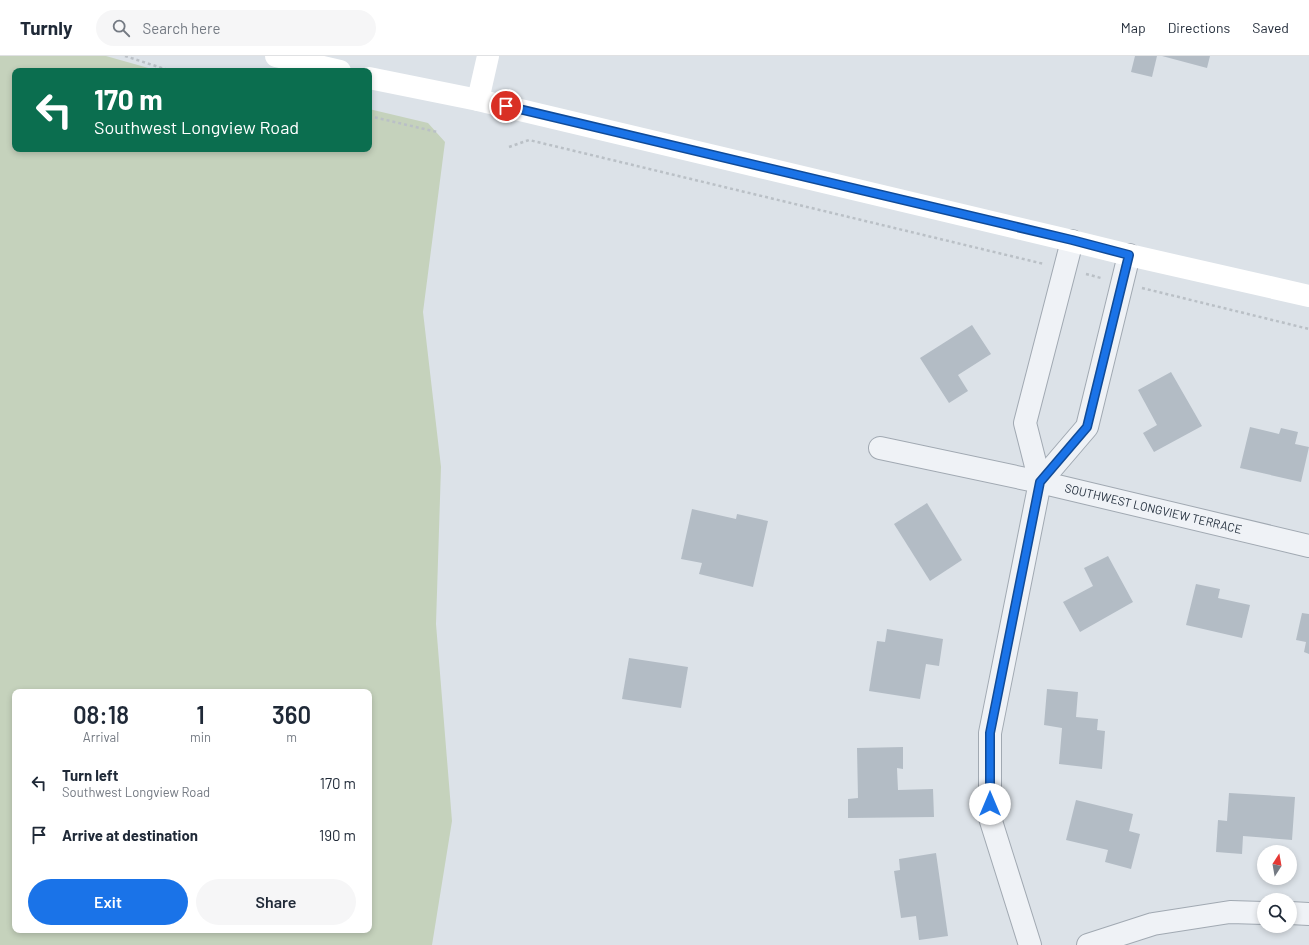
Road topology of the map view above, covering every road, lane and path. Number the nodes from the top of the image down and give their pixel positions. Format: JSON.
{"nodes":[{"id":1,"x":125,"y":56,"type":"edge"},
{"id":2,"x":276,"y":56,"type":"edge"},
{"id":3,"x":488,"y":56,"type":"edge"},
{"id":4,"x":162,"y":68,"type":"edge"},
{"id":5,"x":327,"y":68,"type":"edge"},
{"id":6,"x":372,"y":79,"type":"edge"},
{"id":7,"x":478,"y":100,"type":"junction"},
{"id":8,"x":372,"y":117,"type":"edge"},
{"id":9,"x":437,"y":132,"type":"dead end"},
{"id":10,"x":510,"y":147,"type":"dead end"},
{"id":11,"x":1072,"y":240,"type":"junction"},
{"id":12,"x":1129,"y":255,"type":"junction"},
{"id":13,"x":1064,"y":269,"type":"junction"},
{"id":14,"x":1122,"y":283,"type":"junction"},
{"id":15,"x":1309,"y":296,"type":"edge"},
{"id":16,"x":1309,"y":329,"type":"edge"},
{"id":17,"x":880,"y":448,"type":"dead end"},
{"id":18,"x":1040,"y":482,"type":"junction"},
{"id":19,"x":1309,"y":546,"type":"edge"},
{"id":20,"x":1257,"y":913,"type":"edge"},
{"id":21,"x":1297,"y":913,"type":"edge"},
{"id":22,"x":1309,"y":914,"type":"edge"},
{"id":23,"x":1030,"y":945,"type":"edge"},
{"id":24,"x":1088,"y":945,"type":"edge"}],
"edges":[{"from":1,"to":4,"type":"path"},
{"from":2,"to":5,"type":"street"},
{"from":3,"to":7,"type":"street"},
{"from":6,"to":7,"type":"street"},
{"from":7,"to":11,"type":"street"},
{"from":8,"to":9,"type":"path"},
{"from":10,"to":13,"type":"path"},
{"from":11,"to":12,"type":"street"},
{"from":11,"to":13,"type":"street"},
{"from":12,"to":14,"type":"street"},
{"from":12,"to":15,"type":"street"},
{"from":13,"to":14,"type":"path"},
{"from":13,"to":18,"type":"street"},
{"from":14,"to":16,"type":"path"},
{"from":14,"to":18,"type":"street"},
{"from":17,"to":18,"type":"street","name":"SOUTHWEST LONGVIEW TERRACE"},
{"from":18,"to":19,"type":"street","name":"SOUTHWEST LONGVIEW TERRACE"},
{"from":18,"to":23,"type":"street"},
{"from":20,"to":24,"type":"street"},
{"from":21,"to":22,"type":"street"}]}
